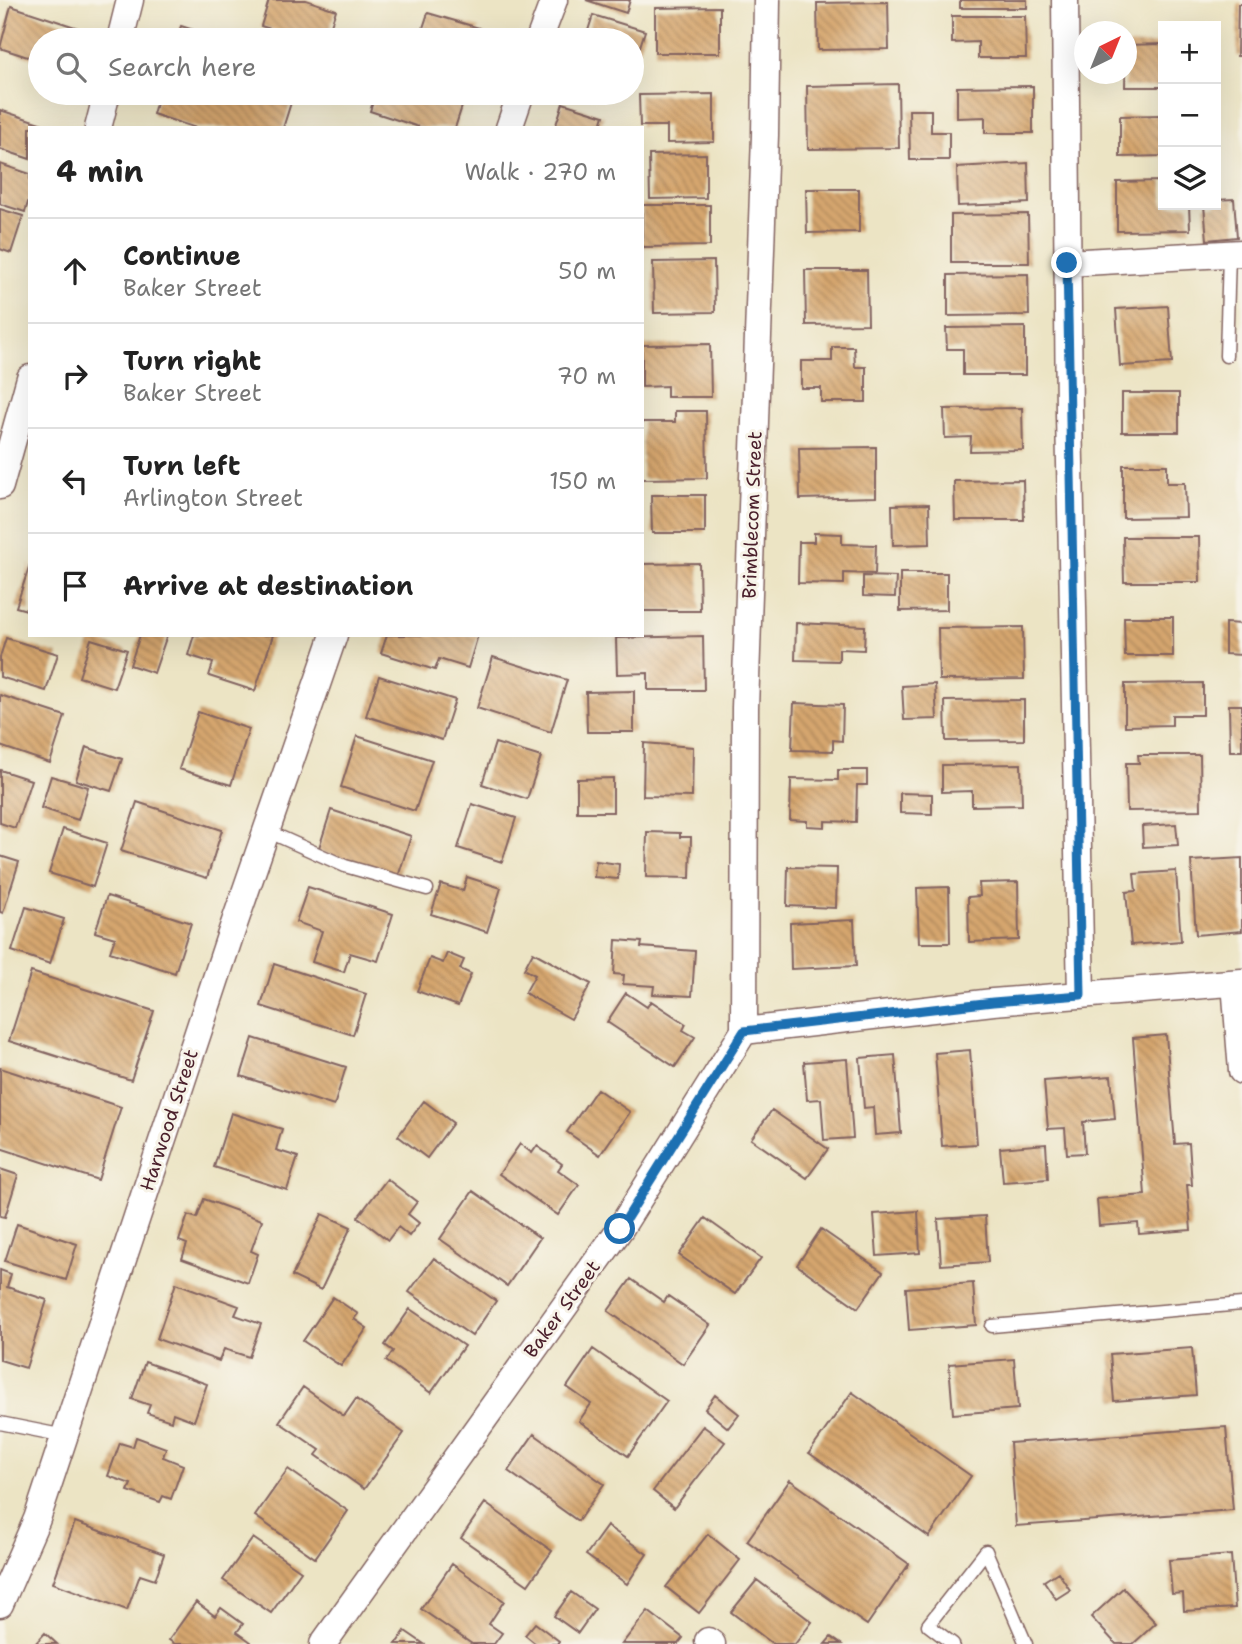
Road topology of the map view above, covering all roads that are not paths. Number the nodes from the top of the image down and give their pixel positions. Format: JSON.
{"nodes":[{"id":1,"x":131,"y":0,"type":"edge"},
{"id":2,"x":554,"y":0,"type":"edge"},
{"id":3,"x":766,"y":0,"type":"edge"},
{"id":4,"x":1065,"y":0,"type":"edge"},
{"id":5,"x":123,"y":28,"type":"edge"},
{"id":6,"x":544,"y":28,"type":"edge"},
{"id":7,"x":104,"y":105,"type":"edge"},
{"id":8,"x":517,"y":105,"type":"edge"},
{"id":9,"x":99,"y":126,"type":"edge"},
{"id":10,"x":510,"y":126,"type":"edge"},
{"id":11,"x":1236,"y":254,"type":"edge"},
{"id":12,"x":1067,"y":263,"type":"junction"},
{"id":13,"x":1226,"y":356,"type":"dead end"},
{"id":14,"x":28,"y":388,"type":"edge"},
{"id":15,"x":0,"y":486,"type":"edge"},
{"id":16,"x":333,"y":637,"type":"edge"},
{"id":17,"x":267,"y":831,"type":"junction"},
{"id":18,"x":427,"y":889,"type":"dead end"},
{"id":19,"x":1238,"y":982,"type":"edge"},
{"id":20,"x":1081,"y":995,"type":"junction"},
{"id":21,"x":744,"y":1031,"type":"junction"},
{"id":22,"x":1242,"y":1071,"type":"edge"},
{"id":23,"x":1242,"y":1304,"type":"edge"},
{"id":24,"x":992,"y":1326,"type":"dead end"},
{"id":25,"x":0,"y":1423,"type":"edge"},
{"id":26,"x":65,"y":1436,"type":"junction"},
{"id":27,"x":0,"y":1604,"type":"edge"},
{"id":28,"x":323,"y":1644,"type":"edge"},
{"id":29,"x":953,"y":1644,"type":"edge"},
{"id":30,"x":1026,"y":1644,"type":"edge"}],
"edges":[{"from":1,"to":5,"type":"street"},
{"from":2,"to":6,"type":"street"},
{"from":3,"to":21,"type":"street","name":"Brimblecom Street"},
{"from":4,"to":12,"type":"street"},
{"from":7,"to":9,"type":"street"},
{"from":8,"to":10,"type":"street"},
{"from":11,"to":12,"type":"street"},
{"from":11,"to":13,"type":"lane"},
{"from":12,"to":20,"type":"street"},
{"from":14,"to":15,"type":"street"},
{"from":16,"to":17,"type":"street","name":"Harwood Street"},
{"from":17,"to":18,"type":"lane"},
{"from":17,"to":26,"type":"street","name":"Harwood Street"},
{"from":19,"to":20,"type":"street"},
{"from":19,"to":22,"type":"street"},
{"from":20,"to":21,"type":"street"},
{"from":21,"to":28,"type":"street","name":"Baker Street"},
{"from":23,"to":24,"type":"lane"},
{"from":25,"to":26,"type":"lane"},
{"from":26,"to":27,"type":"street","name":"Harwood Street"},
{"from":29,"to":30,"type":"lane"}]}
